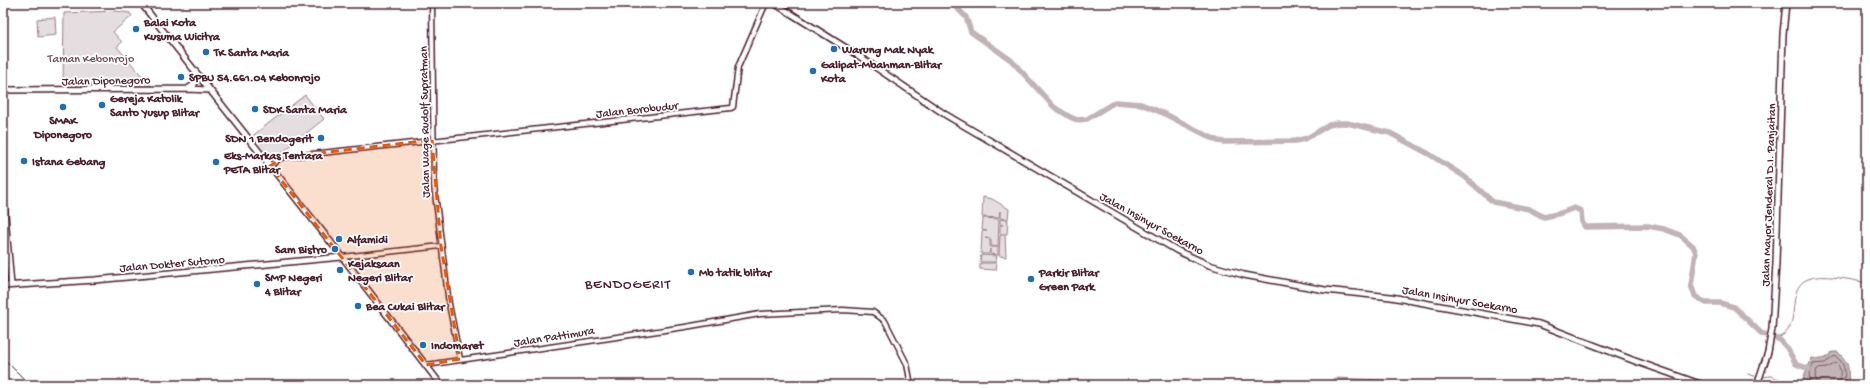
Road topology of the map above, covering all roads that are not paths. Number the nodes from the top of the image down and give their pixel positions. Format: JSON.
{"nodes":[{"id":1,"x":141,"y":3,"type":"edge"},
{"id":2,"x":432,"y":3,"type":"edge"},
{"id":3,"x":766,"y":3,"type":"edge"},
{"id":4,"x":774,"y":3,"type":"edge"},
{"id":5,"x":1786,"y":3,"type":"edge"},
{"id":6,"x":197,"y":75,"type":"junction"},
{"id":7,"x":188,"y":89,"type":"junction"},
{"id":8,"x":3,"y":90,"type":"edge"},
{"id":9,"x":208,"y":90,"type":"junction"},
{"id":10,"x":432,"y":140,"type":"junction"},
{"id":11,"x":264,"y":158,"type":"junction"},
{"id":12,"x":280,"y":158,"type":"junction"},
{"id":13,"x":270,"y":166,"type":"junction"},
{"id":14,"x":3,"y":192,"type":"edge"},
{"id":15,"x":441,"y":246,"type":"junction"},
{"id":16,"x":342,"y":257,"type":"junction"},
{"id":17,"x":11,"y":285,"type":"junction"},
{"id":18,"x":3,"y":286,"type":"edge"},
{"id":19,"x":460,"y":359,"type":"junction"},
{"id":20,"x":426,"y":365,"type":"junction"},
{"id":21,"x":441,"y":385,"type":"edge"},
{"id":22,"x":911,"y":385,"type":"edge"},
{"id":23,"x":1703,"y":385,"type":"edge"},
{"id":24,"x":1757,"y":385,"type":"edge"}],
"edges":[{"from":1,"to":6,"type":"main road"},
{"from":2,"to":10,"type":"street","name":"Jalan Wage Rudolf Supratman"},
{"from":3,"to":10,"type":"street","name":"Jalan Borobudur"},
{"from":4,"to":23,"type":"main road","name":"Jalan Insinyur Soekarno"},
{"from":5,"to":24,"type":"main road","name":"Jalan Mayor Jenderal D.I. Panjaitan"},
{"from":6,"to":7,"type":"main road"},
{"from":6,"to":9,"type":"main road"},
{"from":7,"to":8,"type":"main road","name":"Jalan Diponegoro"},
{"from":7,"to":9,"type":"main road","name":"Jalan Diponegoro"},
{"from":9,"to":11,"type":"main road"},
{"from":10,"to":12,"type":"street"},
{"from":10,"to":15,"type":"street","name":"Jalan Wage Rudolf Supratman"},
{"from":11,"to":12,"type":"street"},
{"from":11,"to":13,"type":"main road"},
{"from":12,"to":13,"type":"street"},
{"from":13,"to":16,"type":"main road"},
{"from":14,"to":17,"type":"main road"},
{"from":15,"to":16,"type":"street"},
{"from":15,"to":19,"type":"street","name":"Jalan Wage Rudolf Supratman"},
{"from":16,"to":17,"type":"main road","name":"Jalan Dokter Sutomo"},
{"from":16,"to":20,"type":"main road"},
{"from":17,"to":18,"type":"main road","name":"Jalan Dokter Sutomo"},
{"from":19,"to":20,"type":"street","name":"Jalan Pattimura"},
{"from":19,"to":22,"type":"street","name":"Jalan Pattimura"},
{"from":20,"to":21,"type":"main road"}]}
